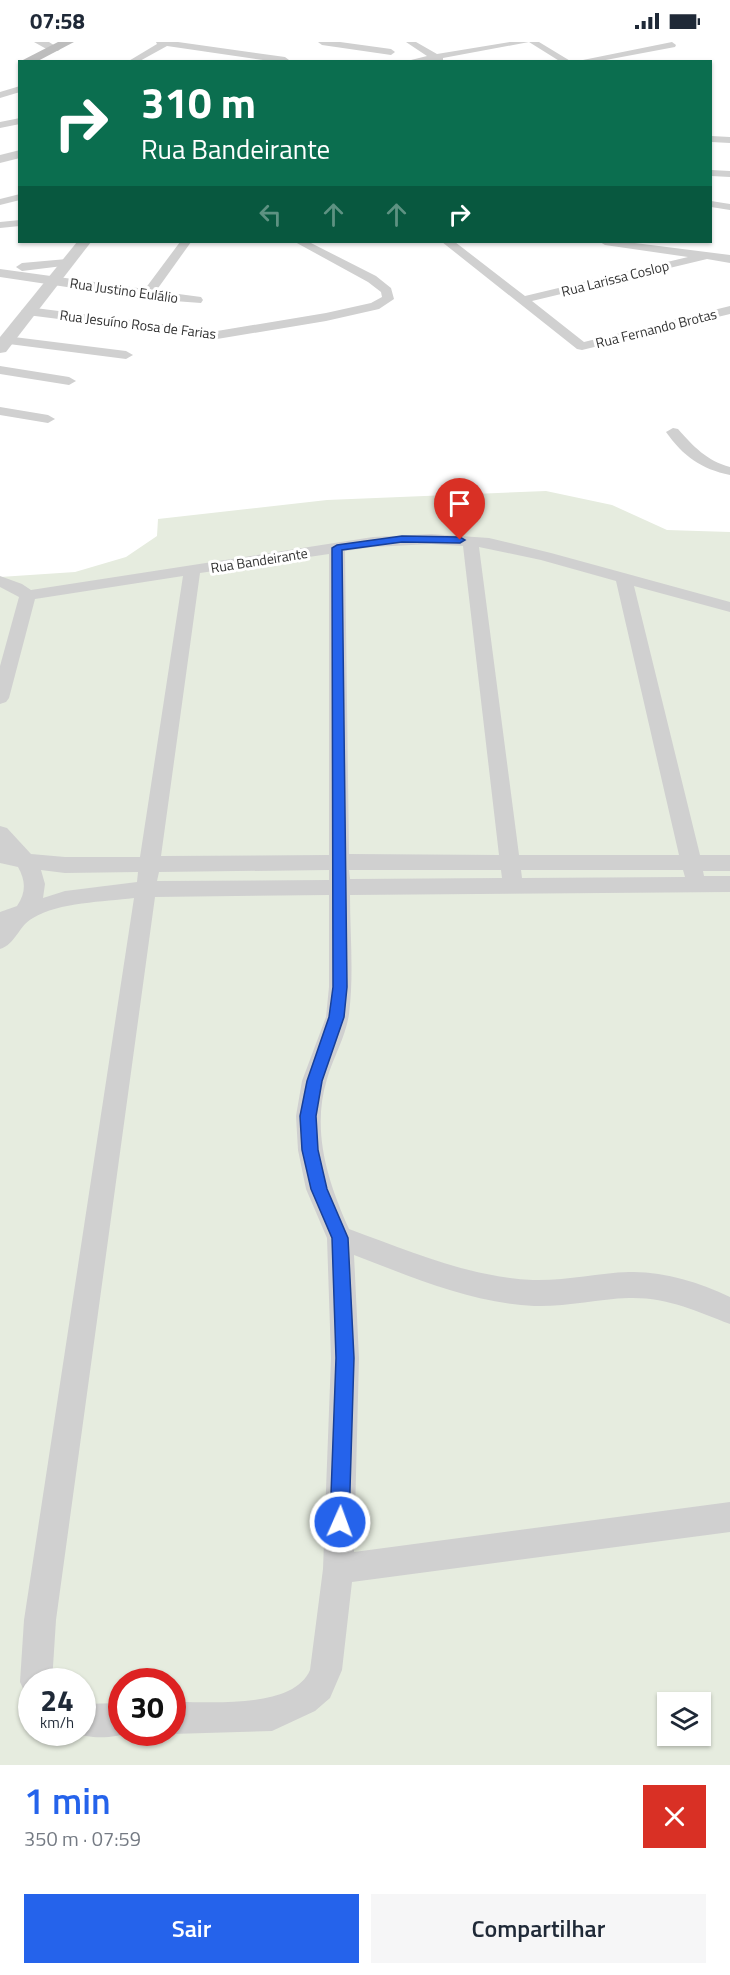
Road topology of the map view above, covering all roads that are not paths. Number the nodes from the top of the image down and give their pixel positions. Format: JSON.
{"nodes":[{"id":1,"x":40,"y":42,"type":"edge"},
{"id":2,"x":68,"y":42,"type":"edge"},
{"id":3,"x":164,"y":42,"type":"edge"},
{"id":4,"x":322,"y":42,"type":"edge"},
{"id":5,"x":398,"y":42,"type":"edge"},
{"id":6,"x":410,"y":42,"type":"edge"},
{"id":7,"x":525,"y":42,"type":"edge"},
{"id":8,"x":533,"y":42,"type":"edge"},
{"id":9,"x":669,"y":44,"type":"edge"},
{"id":10,"x":54,"y":49,"type":"junction"},
{"id":11,"x":390,"y":57,"type":"edge"},
{"id":12,"x":439,"y":59,"type":"edge"},
{"id":13,"x":29,"y":60,"type":"edge"},
{"id":14,"x":134,"y":60,"type":"edge"},
{"id":15,"x":285,"y":60,"type":"edge"},
{"id":16,"x":564,"y":60,"type":"edge"},
{"id":17,"x":587,"y":60,"type":"edge"},
{"id":18,"x":18,"y":90,"type":"edge"},
{"id":19,"x":0,"y":95,"type":"edge"},
{"id":20,"x":18,"y":121,"type":"edge"},
{"id":21,"x":0,"y":125,"type":"edge"},
{"id":22,"x":712,"y":139,"type":"edge"},
{"id":23,"x":730,"y":140,"type":"edge"},
{"id":24,"x":18,"y":154,"type":"edge"},
{"id":25,"x":0,"y":159,"type":"edge"},
{"id":26,"x":712,"y":173,"type":"edge"},
{"id":27,"x":730,"y":174,"type":"edge"},
{"id":28,"x":18,"y":198,"type":"edge"},
{"id":29,"x":0,"y":202,"type":"edge"},
{"id":30,"x":712,"y":204,"type":"edge"},
{"id":31,"x":730,"y":207,"type":"edge"},
{"id":32,"x":18,"y":223,"type":"edge"},
{"id":33,"x":0,"y":225,"type":"edge"},
{"id":34,"x":83,"y":243,"type":"edge"},
{"id":35,"x":183,"y":243,"type":"edge"},
{"id":36,"x":304,"y":243,"type":"edge"},
{"id":37,"x":449,"y":243,"type":"edge"},
{"id":38,"x":619,"y":243,"type":"edge"},
{"id":39,"x":706,"y":256,"type":"junction"},
{"id":40,"x":730,"y":259,"type":"edge"},
{"id":41,"x":67,"y":263,"type":"junction"},
{"id":42,"x":0,"y":271,"type":"edge"},
{"id":43,"x":52,"y":279,"type":"junction"},
{"id":44,"x":147,"y":295,"type":"junction"},
{"id":45,"x":197,"y":300,"type":"dead end"},
{"id":46,"x":523,"y":300,"type":"junction"},
{"id":47,"x":730,"y":310,"type":"edge"},
{"id":48,"x":27,"y":311,"type":"junction"},
{"id":49,"x":3,"y":344,"type":"edge"},
{"id":50,"x":126,"y":355,"type":"dead end"},
{"id":51,"x":0,"y":370,"type":"edge"},
{"id":52,"x":69,"y":381,"type":"dead end"},
{"id":53,"x":0,"y":411,"type":"edge"},
{"id":54,"x":48,"y":419,"type":"dead end"},
{"id":55,"x":674,"y":432,"type":"dead end"},
{"id":56,"x":730,"y":471,"type":"edge"},
{"id":57,"x":470,"y":541,"type":"junction"},
{"id":58,"x":337,"y":548,"type":"junction"},
{"id":59,"x":192,"y":571,"type":"junction"},
{"id":60,"x":624,"y":578,"type":"junction"},
{"id":61,"x":0,"y":581,"type":"edge"},
{"id":62,"x":28,"y":595,"type":"junction"},
{"id":63,"x":730,"y":607,"type":"edge"},
{"id":64,"x":0,"y":698,"type":"edge"},
{"id":65,"x":0,"y":833,"type":"edge"},
{"id":66,"x":0,"y":855,"type":"edge"},
{"id":67,"x":25,"y":861,"type":"junction"},
{"id":68,"x":339,"y":862,"type":"junction"},
{"id":69,"x":510,"y":863,"type":"junction"},
{"id":70,"x":691,"y":863,"type":"junction"},
{"id":71,"x":730,"y":863,"type":"edge"},
{"id":72,"x":150,"y":864,"type":"junction"},
{"id":73,"x":696,"y":884,"type":"junction"},
{"id":74,"x":730,"y":884,"type":"edge"},
{"id":75,"x":513,"y":885,"type":"junction"},
{"id":76,"x":338,"y":886,"type":"junction"},
{"id":77,"x":147,"y":890,"type":"junction"},
{"id":78,"x":26,"y":910,"type":"junction"},
{"id":79,"x":0,"y":920,"type":"edge"},
{"id":80,"x":0,"y":940,"type":"edge"},
{"id":81,"x":340,"y":1238,"type":"junction"},
{"id":82,"x":730,"y":1311,"type":"edge"},
{"id":83,"x":730,"y":1518,"type":"edge"},
{"id":84,"x":338,"y":1569,"type":"junction"},
{"id":85,"x":37,"y":1668,"type":"edge"},
{"id":86,"x":186,"y":1718,"type":"edge"}],
"edges":[{"from":1,"to":10,"type":"street"},
{"from":2,"to":10,"type":"main road"},
{"from":3,"to":14,"type":"street"},
{"from":3,"to":15,"type":"street"},
{"from":4,"to":11,"type":"street"},
{"from":5,"to":11,"type":"street"},
{"from":6,"to":12,"type":"street"},
{"from":7,"to":12,"type":"street"},
{"from":8,"to":16,"type":"street"},
{"from":9,"to":17,"type":"street"},
{"from":10,"to":13,"type":"main road"},
{"from":18,"to":19,"type":"street"},
{"from":20,"to":21,"type":"street"},
{"from":22,"to":23,"type":"street"},
{"from":24,"to":25,"type":"street"},
{"from":26,"to":27,"type":"street"},
{"from":28,"to":29,"type":"street"},
{"from":30,"to":31,"type":"street"},
{"from":32,"to":33,"type":"street"},
{"from":34,"to":41,"type":"street"},
{"from":35,"to":44,"type":"street"},
{"from":36,"to":48,"type":"street","name":"Rua Jesuíno Rosa de Farias"},
{"from":37,"to":46,"type":"street"},
{"from":38,"to":39,"type":"street"},
{"from":39,"to":40,"type":"street"},
{"from":39,"to":46,"type":"street","name":"Rua Larissa Coslop"},
{"from":41,"to":42,"type":"street"},
{"from":41,"to":43,"type":"street"},
{"from":42,"to":43,"type":"street","name":"Rua Justino Eulálio"},
{"from":43,"to":44,"type":"street","name":"Rua Justino Eulálio"},
{"from":43,"to":48,"type":"street"},
{"from":44,"to":45,"type":"street","name":"Rua Justino Eulálio"},
{"from":46,"to":47,"type":"street","name":"Rua Fernando Brotas"},
{"from":48,"to":49,"type":"street"},
{"from":49,"to":50,"type":"street"},
{"from":51,"to":52,"type":"street"},
{"from":53,"to":54,"type":"street"},
{"from":55,"to":56,"type":"street"},
{"from":57,"to":58,"type":"street","name":"Rua Bandeirante"},
{"from":57,"to":60,"type":"street","name":"Rua Bandeirante"},
{"from":57,"to":69,"type":"street"},
{"from":58,"to":59,"type":"street","name":"Rua Bandeirante"},
{"from":58,"to":68,"type":"street"},
{"from":59,"to":62,"type":"street","name":"Rua Bandeirante"},
{"from":59,"to":72,"type":"street"},
{"from":60,"to":63,"type":"street","name":"Rua Bandeirante"},
{"from":60,"to":70,"type":"street"},
{"from":61,"to":62,"type":"street"},
{"from":62,"to":64,"type":"street"},
{"from":65,"to":67,"type":"street"},
{"from":66,"to":67,"type":"street"},
{"from":67,"to":72,"type":"street"},
{"from":67,"to":78,"type":"street"},
{"from":68,"to":69,"type":"street"},
{"from":68,"to":72,"type":"street"},
{"from":68,"to":76,"type":"street"},
{"from":69,"to":70,"type":"street"},
{"from":69,"to":75,"type":"street"},
{"from":70,"to":71,"type":"street"},
{"from":70,"to":73,"type":"street"},
{"from":72,"to":77,"type":"street"},
{"from":73,"to":74,"type":"street"},
{"from":73,"to":75,"type":"street"},
{"from":75,"to":76,"type":"street"},
{"from":76,"to":77,"type":"street"},
{"from":76,"to":81,"type":"street"},
{"from":77,"to":78,"type":"street"},
{"from":77,"to":85,"type":"street"},
{"from":78,"to":79,"type":"street"},
{"from":78,"to":80,"type":"street"},
{"from":81,"to":82,"type":"street"},
{"from":81,"to":84,"type":"street"},
{"from":83,"to":84,"type":"street"},
{"from":84,"to":86,"type":"street"}]}
